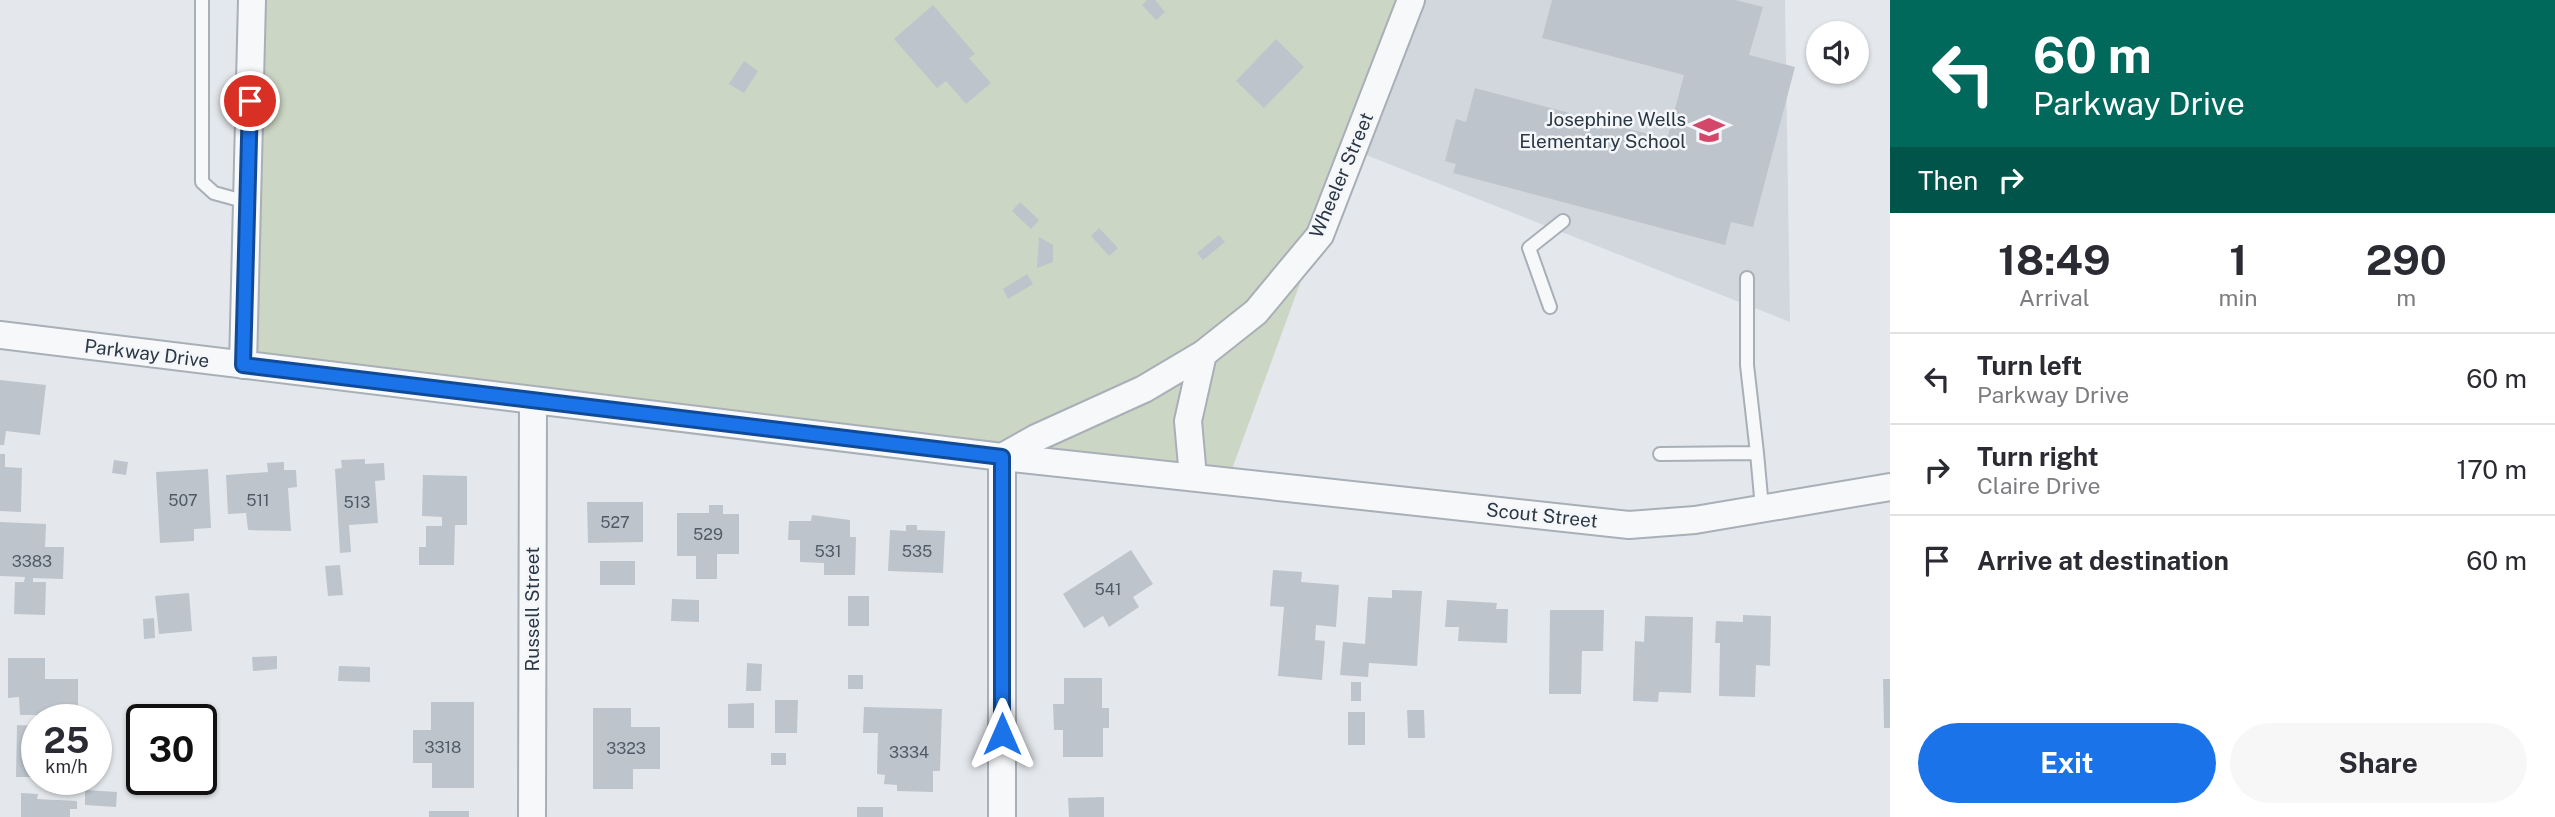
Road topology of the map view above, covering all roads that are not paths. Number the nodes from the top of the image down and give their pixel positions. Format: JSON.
{"nodes":[{"id":1,"x":202,"y":0,"type":"edge"},
{"id":2,"x":253,"y":0,"type":"edge"},
{"id":3,"x":1411,"y":0,"type":"edge"},
{"id":4,"x":247,"y":202,"type":"junction"},
{"id":5,"x":1563,"y":221,"type":"dead end"},
{"id":6,"x":1747,"y":278,"type":"dead end"},
{"id":7,"x":1550,"y":307,"type":"dead end"},
{"id":8,"x":0,"y":335,"type":"edge"},
{"id":9,"x":1203,"y":354,"type":"junction"},
{"id":10,"x":243,"y":365,"type":"junction"},
{"id":11,"x":533,"y":401,"type":"junction"},
{"id":12,"x":1757,"y":453,"type":"junction"},
{"id":13,"x":1660,"y":454,"type":"dead end"},
{"id":14,"x":1002,"y":457,"type":"junction"},
{"id":15,"x":1193,"y":477,"type":"junction"},
{"id":16,"x":1890,"y":487,"type":"edge"},
{"id":17,"x":1762,"y":508,"type":"junction"},
{"id":18,"x":532,"y":817,"type":"edge"},
{"id":19,"x":1002,"y":817,"type":"edge"}],
"edges":[{"from":1,"to":4,"type":"lane"},
{"from":2,"to":4,"type":"street"},
{"from":3,"to":9,"type":"street","name":"Wheeler Street"},
{"from":4,"to":10,"type":"street"},
{"from":5,"to":7,"type":"lane"},
{"from":6,"to":12,"type":"lane"},
{"from":8,"to":10,"type":"street","name":"Parkway Drive"},
{"from":9,"to":14,"type":"street","name":"Wheeler Street"},
{"from":9,"to":15,"type":"street"},
{"from":10,"to":11,"type":"street","name":"Parkway Drive"},
{"from":11,"to":14,"type":"street","name":"Parkway Drive"},
{"from":11,"to":18,"type":"street","name":"Russell Street"},
{"from":12,"to":13,"type":"lane"},
{"from":12,"to":17,"type":"lane"},
{"from":14,"to":15,"type":"street"},
{"from":14,"to":19,"type":"street"},
{"from":15,"to":17,"type":"street","name":"Scout Street"},
{"from":16,"to":17,"type":"street","name":"Scout Street"}]}
